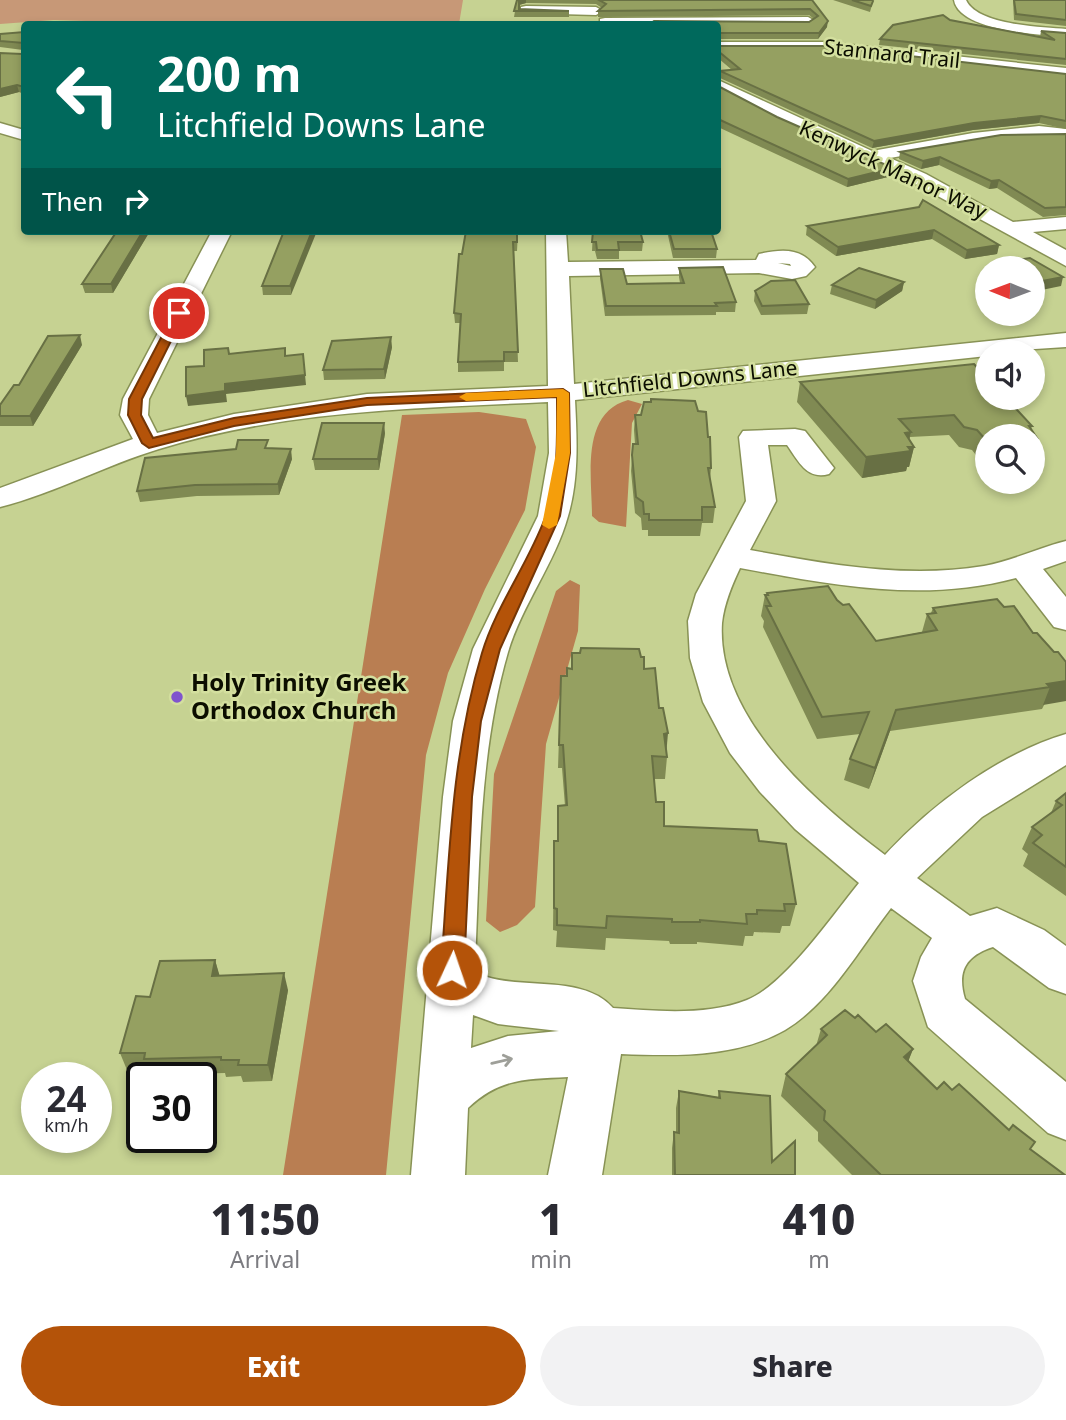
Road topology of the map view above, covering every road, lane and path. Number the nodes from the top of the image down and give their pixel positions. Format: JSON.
{"nodes":[{"id":1,"x":960,"y":0,"type":"edge"},
{"id":2,"x":526,"y":10,"type":"edge"},
{"id":3,"x":601,"y":11,"type":"edge"},
{"id":4,"x":728,"y":20,"type":"junction"},
{"id":5,"x":808,"y":21,"type":"edge"},
{"id":6,"x":1066,"y":33,"type":"edge"},
{"id":7,"x":721,"y":37,"type":"edge"},
{"id":8,"x":735,"y":37,"type":"junction"},
{"id":9,"x":804,"y":37,"type":"edge"},
{"id":10,"x":721,"y":46,"type":"edge"},
{"id":11,"x":905,"y":64,"type":"junction"},
{"id":12,"x":881,"y":68,"type":"edge"},
{"id":13,"x":1066,"y":74,"type":"edge"},
{"id":14,"x":721,"y":87,"type":"edge"},
{"id":15,"x":0,"y":128,"type":"edge"},
{"id":16,"x":1066,"y":128,"type":"edge"},
{"id":17,"x":1039,"y":131,"type":"junction"},
{"id":18,"x":21,"y":134,"type":"edge"},
{"id":19,"x":1066,"y":134,"type":"edge"},
{"id":20,"x":872,"y":156,"type":"junction"},
{"id":21,"x":1066,"y":223,"type":"edge"},
{"id":22,"x":1013,"y":228,"type":"junction"},
{"id":23,"x":220,"y":235,"type":"edge"},
{"id":24,"x":556,"y":235,"type":"edge"},
{"id":25,"x":1066,"y":259,"type":"edge"},
{"id":26,"x":764,"y":266,"type":"dead end"},
{"id":27,"x":559,"y":269,"type":"junction"},
{"id":28,"x":1066,"y":340,"type":"edge"},
{"id":29,"x":563,"y":393,"type":"junction"},
{"id":30,"x":149,"y":443,"type":"junction"},
{"id":31,"x":818,"y":468,"type":"dead end"},
{"id":32,"x":0,"y":498,"type":"edge"},
{"id":33,"x":1066,"y":551,"type":"edge"},
{"id":34,"x":731,"y":555,"type":"junction"},
{"id":35,"x":1023,"y":566,"type":"junction"},
{"id":36,"x":1066,"y":619,"type":"edge"},
{"id":37,"x":1066,"y":748,"type":"edge"},
{"id":38,"x":888,"y":881,"type":"junction"},
{"id":39,"x":965,"y":937,"type":"junction"},
{"id":40,"x":452,"y":970,"type":"junction"},
{"id":41,"x":1066,"y":973,"type":"edge"},
{"id":42,"x":600,"y":1030,"type":"junction"},
{"id":43,"x":445,"y":1095,"type":"junction"},
{"id":44,"x":1066,"y":1115,"type":"edge"},
{"id":45,"x":438,"y":1175,"type":"edge"},
{"id":46,"x":575,"y":1175,"type":"edge"}],
"edges":[{"from":1,"to":6,"type":"street"},
{"from":2,"to":3,"type":"street"},
{"from":3,"to":4,"type":"street"},
{"from":4,"to":5,"type":"street"},
{"from":4,"to":8,"type":"street"},
{"from":7,"to":8,"type":"street"},
{"from":8,"to":9,"type":"street"},
{"from":10,"to":11,"type":"street","name":"Stannard Trail"},
{"from":11,"to":12,"type":"street"},
{"from":11,"to":13,"type":"street","name":"Stannard Trail"},
{"from":14,"to":20,"type":"street","name":"Kenwyck Manor Way"},
{"from":15,"to":18,"type":"street"},
{"from":16,"to":17,"type":"street"},
{"from":17,"to":19,"type":"street"},
{"from":17,"to":20,"type":"street"},
{"from":20,"to":22,"type":"street","name":"Kenwyck Manor Way"},
{"from":21,"to":22,"type":"street"},
{"from":22,"to":25,"type":"street","name":"Kenwyck Manor Way"},
{"from":23,"to":30,"type":"street"},
{"from":24,"to":27,"type":"street"},
{"from":26,"to":27,"type":"street"},
{"from":27,"to":29,"type":"street"},
{"from":28,"to":29,"type":"street","name":"Litchfield Downs Lane"},
{"from":29,"to":30,"type":"street","name":"Litchfield Downs Lane"},
{"from":29,"to":40,"type":"street"},
{"from":30,"to":32,"type":"street","name":"Litchfield Downs Lane"},
{"from":31,"to":34,"type":"street"},
{"from":33,"to":35,"type":"street"},
{"from":34,"to":35,"type":"street"},
{"from":34,"to":38,"type":"street"},
{"from":35,"to":36,"type":"street"},
{"from":37,"to":38,"type":"street"},
{"from":38,"to":39,"type":"street"},
{"from":38,"to":42,"type":"street"},
{"from":39,"to":41,"type":"street"},
{"from":39,"to":44,"type":"street"},
{"from":40,"to":42,"type":"street"},
{"from":40,"to":43,"type":"street"},
{"from":43,"to":42,"type":"street","one_way":true},
{"from":42,"to":46,"type":"street"},
{"from":43,"to":45,"type":"street"}]}
